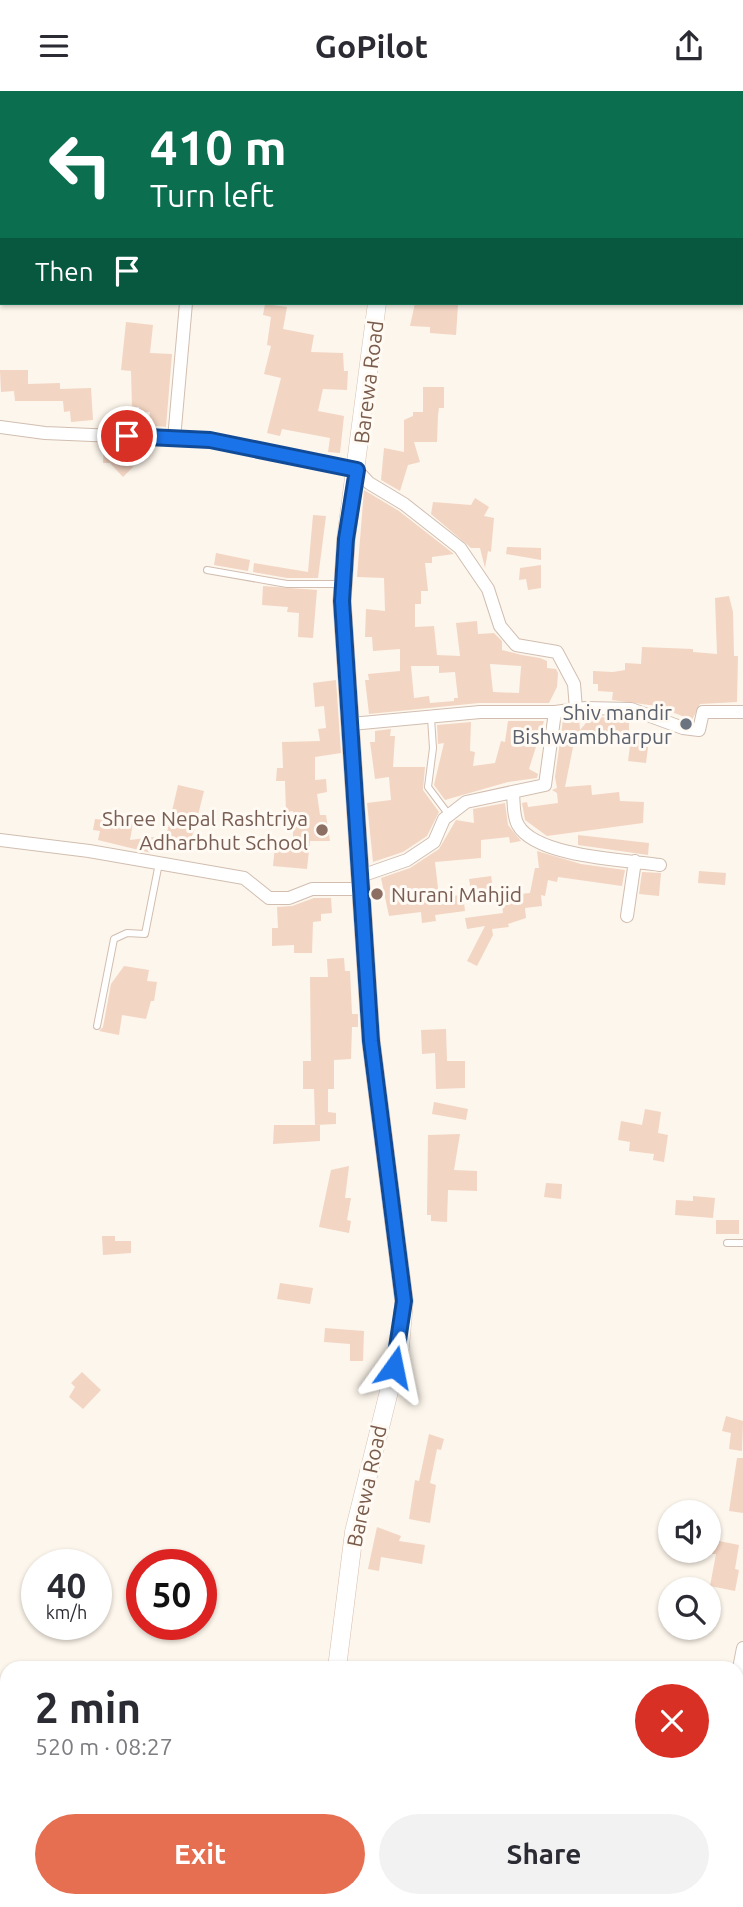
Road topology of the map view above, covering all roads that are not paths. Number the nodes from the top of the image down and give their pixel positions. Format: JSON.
{"nodes":[{"id":1,"x":186,"y":305,"type":"edge"},
{"id":2,"x":377,"y":305,"type":"edge"},
{"id":3,"x":0,"y":427,"type":"edge"},
{"id":4,"x":174,"y":439,"type":"junction"},
{"id":5,"x":357,"y":470,"type":"junction"},
{"id":6,"x":207,"y":570,"type":"dead end"},
{"id":7,"x":343,"y":584,"type":"junction"},
{"id":8,"x":576,"y":709,"type":"junction"},
{"id":9,"x":555,"y":712,"type":"junction"},
{"id":10,"x":743,"y":712,"type":"edge"},
{"id":11,"x":431,"y":718,"type":"junction"},
{"id":12,"x":351,"y":724,"type":"junction"},
{"id":13,"x":513,"y":794,"type":"junction"},
{"id":14,"x":449,"y":815,"type":"junction"},
{"id":15,"x":0,"y":840,"type":"edge"},
{"id":16,"x":635,"y":861,"type":"junction"},
{"id":17,"x":159,"y":863,"type":"junction"},
{"id":18,"x":660,"y":865,"type":"dead end"},
{"id":19,"x":358,"y":883,"type":"junction"},
{"id":20,"x":627,"y":916,"type":"dead end"},
{"id":21,"x":97,"y":1026,"type":"dead end"},
{"id":22,"x":727,"y":1243,"type":"dead end"},
{"id":23,"x":743,"y":1243,"type":"edge"},
{"id":24,"x":338,"y":1661,"type":"edge"}],
"edges":[{"from":1,"to":4,"type":"street"},
{"from":2,"to":5,"type":"main road","name":"Barewa Road"},
{"from":3,"to":4,"type":"street"},
{"from":4,"to":5,"type":"street"},
{"from":5,"to":7,"type":"main road","name":"Barewa Road"},
{"from":5,"to":8,"type":"street"},
{"from":6,"to":7,"type":"lane"},
{"from":7,"to":12,"type":"main road","name":"Barewa Road"},
{"from":8,"to":9,"type":"street"},
{"from":8,"to":10,"type":"street"},
{"from":9,"to":11,"type":"street"},
{"from":9,"to":13,"type":"street"},
{"from":11,"to":12,"type":"street"},
{"from":11,"to":14,"type":"lane"},
{"from":12,"to":19,"type":"main road","name":"Barewa Road"},
{"from":13,"to":14,"type":"street"},
{"from":13,"to":16,"type":"street"},
{"from":14,"to":19,"type":"street"},
{"from":15,"to":17,"type":"street"},
{"from":16,"to":18,"type":"street"},
{"from":16,"to":20,"type":"street"},
{"from":17,"to":19,"type":"street"},
{"from":17,"to":21,"type":"lane"},
{"from":19,"to":24,"type":"main road","name":"Barewa Road"},
{"from":22,"to":23,"type":"lane"}]}
